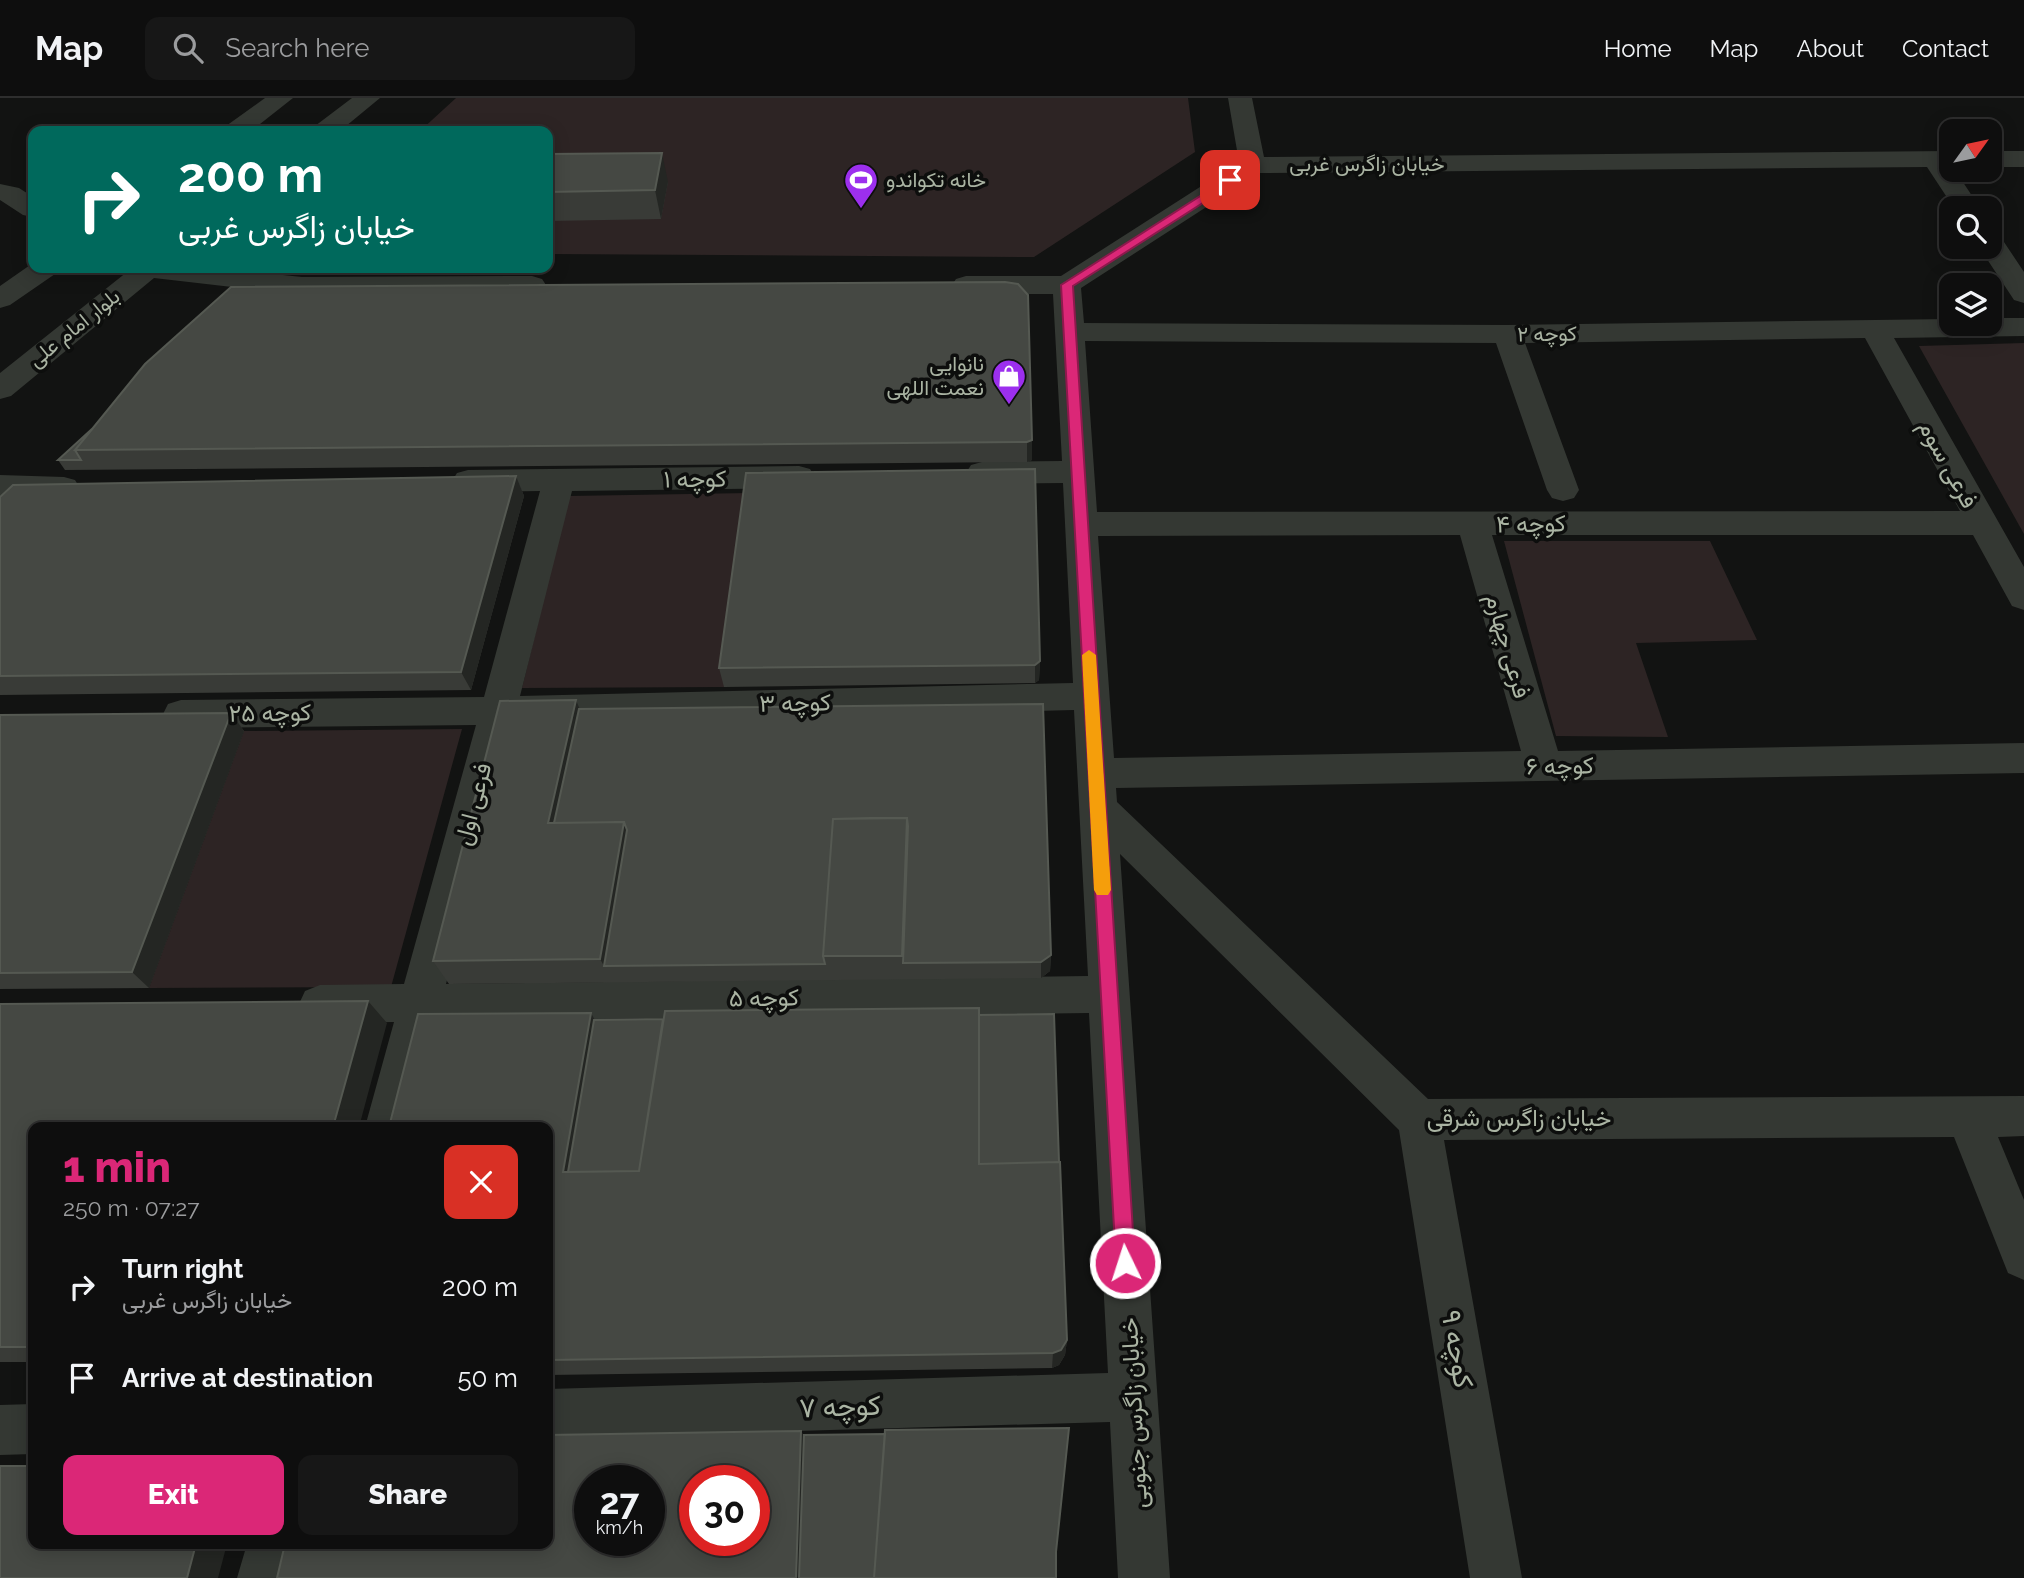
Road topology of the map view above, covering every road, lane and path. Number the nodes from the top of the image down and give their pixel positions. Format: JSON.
{"nodes":[{"id":1,"x":281,"y":98,"type":"edge"},
{"id":2,"x":368,"y":98,"type":"edge"},
{"id":3,"x":1240,"y":98,"type":"edge"},
{"id":4,"x":242,"y":126,"type":"edge"},
{"id":5,"x":331,"y":126,"type":"edge"},
{"id":6,"x":1939,"y":159,"type":"edge"},
{"id":7,"x":2002,"y":159,"type":"edge"},
{"id":8,"x":2024,"y":159,"type":"edge"},
{"id":9,"x":1253,"y":165,"type":"junction"},
{"id":10,"x":0,"y":192,"type":"edge"},
{"id":11,"x":28,"y":206,"type":"edge"},
{"id":12,"x":2001,"y":259,"type":"edge"},
{"id":13,"x":38,"y":273,"type":"edge"},
{"id":14,"x":143,"y":273,"type":"edge"},
{"id":15,"x":184,"y":273,"type":"edge"},
{"id":16,"x":552,"y":285,"type":"edge"},
{"id":17,"x":942,"y":285,"type":"edge"},
{"id":18,"x":1067,"y":285,"type":"junction"},
{"id":19,"x":2024,"y":293,"type":"edge"},
{"id":20,"x":0,"y":299,"type":"edge"},
{"id":21,"x":2024,"y":327,"type":"edge"},
{"id":22,"x":1874,"y":329,"type":"junction"},
{"id":23,"x":1070,"y":332,"type":"junction"},
{"id":24,"x":1507,"y":334,"type":"junction"},
{"id":25,"x":0,"y":389,"type":"edge"},
{"id":26,"x":1078,"y":472,"type":"junction"},
{"id":27,"x":955,"y":474,"type":"edge"},
{"id":28,"x":832,"y":476,"type":"edge"},
{"id":29,"x":559,"y":481,"type":"junction"},
{"id":30,"x":437,"y":482,"type":"edge"},
{"id":31,"x":0,"y":486,"type":"edge"},
{"id":32,"x":91,"y":487,"type":"edge"},
{"id":33,"x":1563,"y":490,"type":"dead end"},
{"id":34,"x":1980,"y":523,"type":"junction"},
{"id":35,"x":1081,"y":524,"type":"junction"},
{"id":36,"x":1473,"y":525,"type":"junction"},
{"id":37,"x":2024,"y":597,"type":"edge"},
{"id":38,"x":1092,"y":696,"type":"junction"},
{"id":39,"x":497,"y":711,"type":"junction"},
{"id":40,"x":152,"y":714,"type":"edge"},
{"id":41,"x":2024,"y":758,"type":"edge"},
{"id":42,"x":1544,"y":766,"type":"junction"},
{"id":43,"x":1097,"y":791,"type":"junction"},
{"id":44,"x":1109,"y":994,"type":"junction"},
{"id":45,"x":420,"y":1003,"type":"junction"},
{"id":46,"x":285,"y":1005,"type":"edge"},
{"id":47,"x":1968,"y":1116,"type":"junction"},
{"id":48,"x":2024,"y":1116,"type":"edge"},
{"id":49,"x":1419,"y":1120,"type":"junction"},
{"id":50,"x":388,"y":1122,"type":"edge"},
{"id":51,"x":2024,"y":1257,"type":"edge"},
{"id":52,"x":1133,"y":1397,"type":"junction"},
{"id":53,"x":553,"y":1414,"type":"edge"},
{"id":54,"x":28,"y":1429,"type":"edge"},
{"id":55,"x":0,"y":1430,"type":"edge"},
{"id":56,"x":272,"y":1549,"type":"edge"},
{"id":57,"x":263,"y":1578,"type":"edge"},
{"id":58,"x":1144,"y":1578,"type":"edge"},
{"id":59,"x":1496,"y":1578,"type":"edge"}],
"edges":[{"from":1,"to":4,"type":"street"},
{"from":2,"to":5,"type":"street"},
{"from":3,"to":9,"type":"street"},
{"from":6,"to":9,"type":"street","name":"خیابان زاگرس غربی"},
{"from":7,"to":8,"type":"street"},
{"from":9,"to":18,"type":"street","name":"خیابان زاگرس غربی"},
{"from":10,"to":11,"type":"street"},
{"from":12,"to":19,"type":"street"},
{"from":13,"to":20,"type":"street"},
{"from":14,"to":25,"type":"street","name":"بلوار امام علی"},
{"from":15,"to":16,"type":"street"},
{"from":17,"to":18,"type":"street"},
{"from":18,"to":23,"type":"street","name":"خیابان زاگرس جنوبی"},
{"from":21,"to":22,"type":"street","name":"کوچه ۲"},
{"from":22,"to":24,"type":"street","name":"کوچه ۲"},
{"from":22,"to":34,"type":"street","name":"فرعی سوم"},
{"from":23,"to":24,"type":"street","name":"کوچه ۲"},
{"from":23,"to":26,"type":"street","name":"خیابان زاگرس جنوبی"},
{"from":24,"to":33,"type":"street"},
{"from":26,"to":27,"type":"street"},
{"from":26,"to":35,"type":"street","name":"خیابان زاگرس جنوبی"},
{"from":28,"to":29,"type":"street","name":"کوچه ۱"},
{"from":29,"to":30,"type":"street","name":"کوچه ۱"},
{"from":29,"to":39,"type":"street","name":"فرعی اول"},
{"from":31,"to":32,"type":"street"},
{"from":34,"to":36,"type":"street","name":"کوچه ۴"},
{"from":34,"to":37,"type":"street","name":"فرعی سوم"},
{"from":35,"to":36,"type":"street","name":"کوچه ۴"},
{"from":35,"to":38,"type":"street","name":"خیابان زاگرس جنوبی"},
{"from":36,"to":42,"type":"street","name":"فرعی چهارم"},
{"from":38,"to":39,"type":"street","name":"کوچه ۳"},
{"from":38,"to":43,"type":"street","name":"خیابان زاگرس جنوبی"},
{"from":39,"to":40,"type":"street","name":"کوچه ۲۵"},
{"from":39,"to":45,"type":"street","name":"فرعی اول"},
{"from":41,"to":42,"type":"street","name":"کوچه ۶"},
{"from":42,"to":43,"type":"street","name":"کوچه ۶"},
{"from":43,"to":44,"type":"street","name":"خیابان زاگرس جنوبی"},
{"from":43,"to":49,"type":"street","name":"خیابان زاگرس شرقی"},
{"from":44,"to":45,"type":"street","name":"۵ کوچه"},
{"from":44,"to":52,"type":"street","name":"خیابان زاگرس جنوبی"},
{"from":45,"to":46,"type":"street","name":"۵ کوچه"},
{"from":45,"to":50,"type":"street","name":"فرعی اول"},
{"from":47,"to":48,"type":"street","name":"خیابان زاگرس شرقی"},
{"from":47,"to":49,"type":"street","name":"خیابان زاگرس شرقی"},
{"from":47,"to":51,"type":"street"},
{"from":49,"to":59,"type":"street","name":"کوچه ۹"},
{"from":52,"to":53,"type":"street","name":"۷ کوچه"},
{"from":52,"to":58,"type":"street","name":"خیابان زاگرس جنوبی"},
{"from":54,"to":55,"type":"street"},
{"from":56,"to":57,"type":"street"}]}
